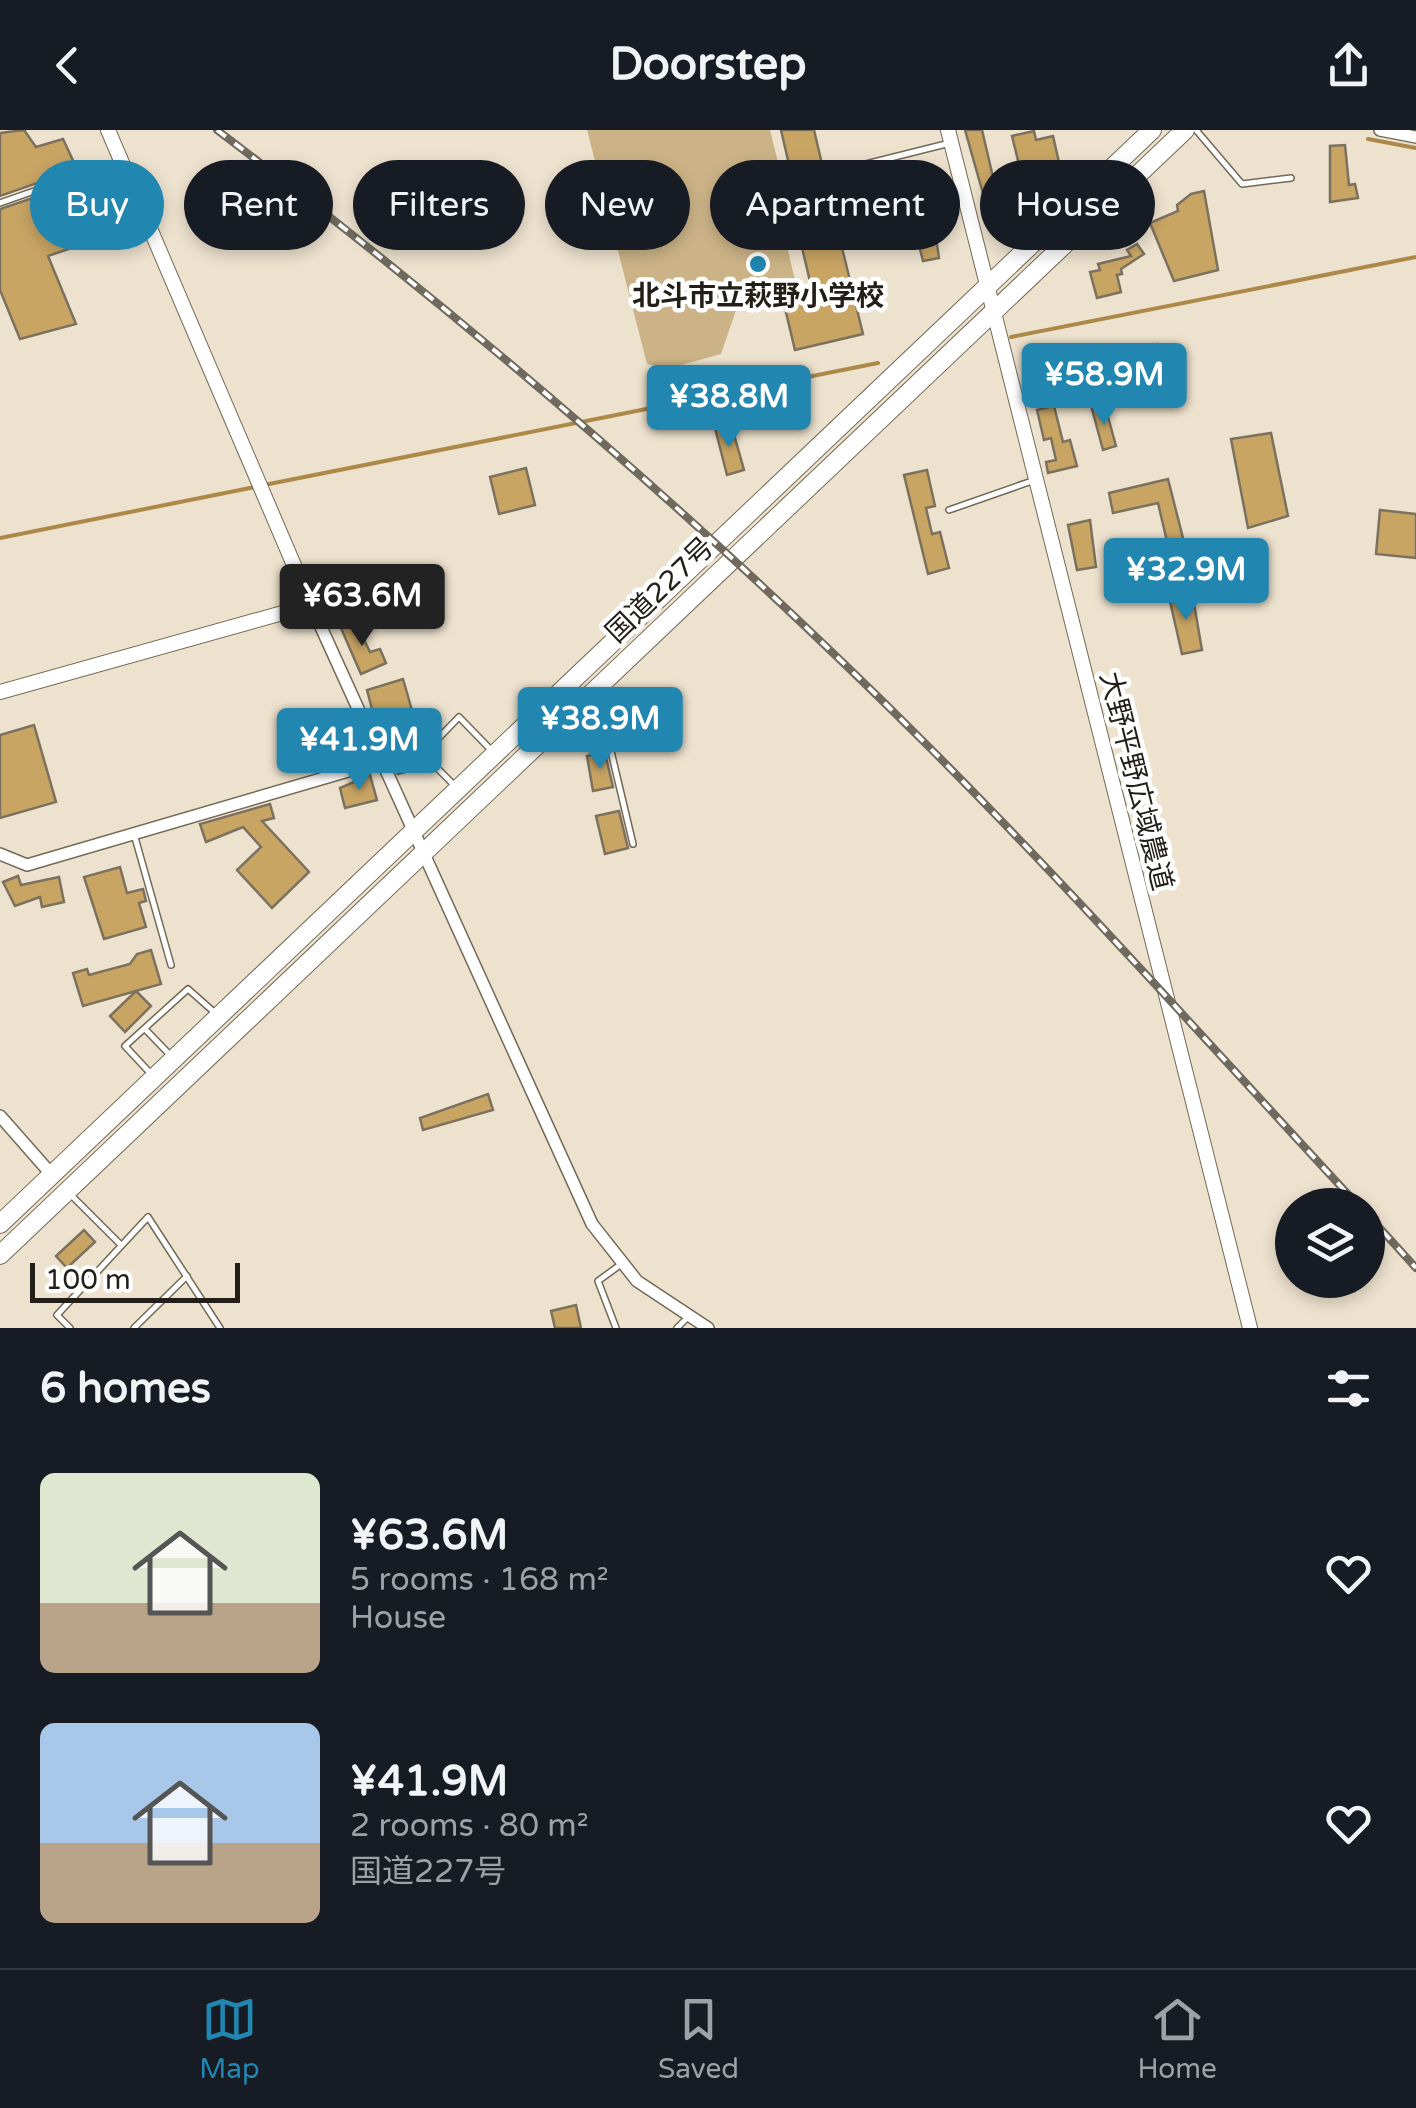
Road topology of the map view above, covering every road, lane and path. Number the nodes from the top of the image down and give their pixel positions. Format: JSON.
{"nodes":[{"id":1,"x":108,"y":130,"type":"edge"},
{"id":2,"x":1152,"y":130,"type":"edge"},
{"id":3,"x":1185,"y":130,"type":"edge"},
{"id":4,"x":1196,"y":130,"type":"edge"},
{"id":5,"x":1385,"y":130,"type":"edge"},
{"id":6,"x":950,"y":136,"type":"edge"},
{"id":7,"x":1416,"y":136,"type":"edge"},
{"id":8,"x":120,"y":160,"type":"edge"},
{"id":9,"x":874,"y":160,"type":"edge"},
{"id":10,"x":1290,"y":178,"type":"dead end"},
{"id":11,"x":30,"y":193,"type":"edge"},
{"id":12,"x":0,"y":204,"type":"edge"},
{"id":13,"x":158,"y":250,"type":"edge"},
{"id":14,"x":986,"y":284,"type":"junction"},
{"id":15,"x":993,"y":312,"type":"junction"},
{"id":16,"x":1035,"y":480,"type":"junction"},
{"id":17,"x":949,"y":510,"type":"dead end"},
{"id":18,"x":310,"y":604,"type":"junction"},
{"id":19,"x":570,"y":682,"type":"junction"},
{"id":20,"x":0,"y":692,"type":"edge"},
{"id":21,"x":584,"y":700,"type":"junction"},
{"id":22,"x":495,"y":754,"type":"junction"},
{"id":23,"x":378,"y":762,"type":"junction"},
{"id":24,"x":458,"y":789,"type":"junction"},
{"id":25,"x":413,"y":833,"type":"junction"},
{"id":26,"x":134,"y":834,"type":"junction"},
{"id":27,"x":633,"y":844,"type":"dead end"},
{"id":28,"x":423,"y":852,"type":"junction"},
{"id":29,"x":0,"y":854,"type":"edge"},
{"id":30,"x":172,"y":966,"type":"dead end"},
{"id":31,"x":220,"y":1018,"type":"junction"},
{"id":32,"x":144,"y":1028,"type":"junction"},
{"id":33,"x":174,"y":1059,"type":"junction"},
{"id":34,"x":155,"y":1078,"type":"junction"},
{"id":35,"x":126,"y":1104,"type":"junction"},
{"id":36,"x":0,"y":1116,"type":"edge"},
{"id":37,"x":142,"y":1121,"type":"junction"},
{"id":38,"x":52,"y":1174,"type":"junction"},
{"id":39,"x":68,"y":1192,"type":"junction"},
{"id":40,"x":0,"y":1224,"type":"edge"},
{"id":41,"x":122,"y":1244,"type":"junction"},
{"id":42,"x":0,"y":1256,"type":"edge"},
{"id":43,"x":620,"y":1264,"type":"junction"},
{"id":44,"x":187,"y":1276,"type":"junction"},
{"id":45,"x":688,"y":1316,"type":"junction"},
{"id":46,"x":70,"y":1328,"type":"edge"},
{"id":47,"x":134,"y":1328,"type":"edge"},
{"id":48,"x":220,"y":1328,"type":"edge"},
{"id":49,"x":616,"y":1328,"type":"edge"},
{"id":50,"x":677,"y":1328,"type":"edge"},
{"id":51,"x":708,"y":1328,"type":"edge"},
{"id":52,"x":1250,"y":1328,"type":"edge"}],
"edges":[{"from":1,"to":8,"type":"street"},
{"from":2,"to":14,"type":"highway","name":"国道227号"},
{"from":3,"to":15,"type":"highway","name":"国道227号"},
{"from":4,"to":10,"type":"lane"},
{"from":5,"to":7,"type":"street"},
{"from":6,"to":9,"type":"lane"},
{"from":6,"to":14,"type":"street","name":"大野平野広域農道"},
{"from":11,"to":12,"type":"lane"},
{"from":13,"to":18,"type":"street"},
{"from":14,"to":15,"type":"street","name":"大野平野広域農道"},
{"from":14,"to":19,"type":"highway","name":"国道227号"},
{"from":15,"to":16,"type":"street","name":"大野平野広域農道"},
{"from":15,"to":21,"type":"highway","name":"国道227号"},
{"from":16,"to":17,"type":"lane"},
{"from":16,"to":52,"type":"street","name":"大野平野広域農道"},
{"from":18,"to":20,"type":"street"},
{"from":18,"to":23,"type":"street"},
{"from":19,"to":21,"type":"lane"},
{"from":19,"to":22,"type":"highway","name":"国道227号"},
{"from":21,"to":27,"type":"lane"},
{"from":21,"to":28,"type":"highway","name":"国道227号"},
{"from":22,"to":24,"type":"highway","name":"国道227号"},
{"from":22,"to":24,"type":"lane"},
{"from":23,"to":25,"type":"street"},
{"from":23,"to":26,"type":"street"},
{"from":24,"to":25,"type":"highway","name":"国道227号"},
{"from":25,"to":28,"type":"street"},
{"from":25,"to":31,"type":"highway","name":"国道227号"},
{"from":26,"to":29,"type":"street"},
{"from":26,"to":30,"type":"lane"},
{"from":28,"to":37,"type":"highway","name":"国道227号"},
{"from":28,"to":43,"type":"street"},
{"from":31,"to":32,"type":"lane"},
{"from":31,"to":33,"type":"highway","name":"国道227号"},
{"from":32,"to":33,"type":"lane"},
{"from":32,"to":34,"type":"lane"},
{"from":33,"to":34,"type":"highway","name":"国道227号"},
{"from":34,"to":35,"type":"highway","name":"国道227号"},
{"from":35,"to":37,"type":"lane"},
{"from":35,"to":38,"type":"highway","name":"国道227号"},
{"from":36,"to":38,"type":"street"},
{"from":37,"to":39,"type":"highway","name":"国道227号"},
{"from":38,"to":40,"type":"highway","name":"国道227号"},
{"from":39,"to":41,"type":"lane"},
{"from":39,"to":42,"type":"highway","name":"国道227号"},
{"from":41,"to":44,"type":"lane"},
{"from":41,"to":46,"type":"lane"},
{"from":43,"to":45,"type":"street"},
{"from":43,"to":49,"type":"lane"},
{"from":44,"to":47,"type":"lane"},
{"from":44,"to":48,"type":"lane"},
{"from":45,"to":50,"type":"lane"},
{"from":45,"to":51,"type":"street"}]}
